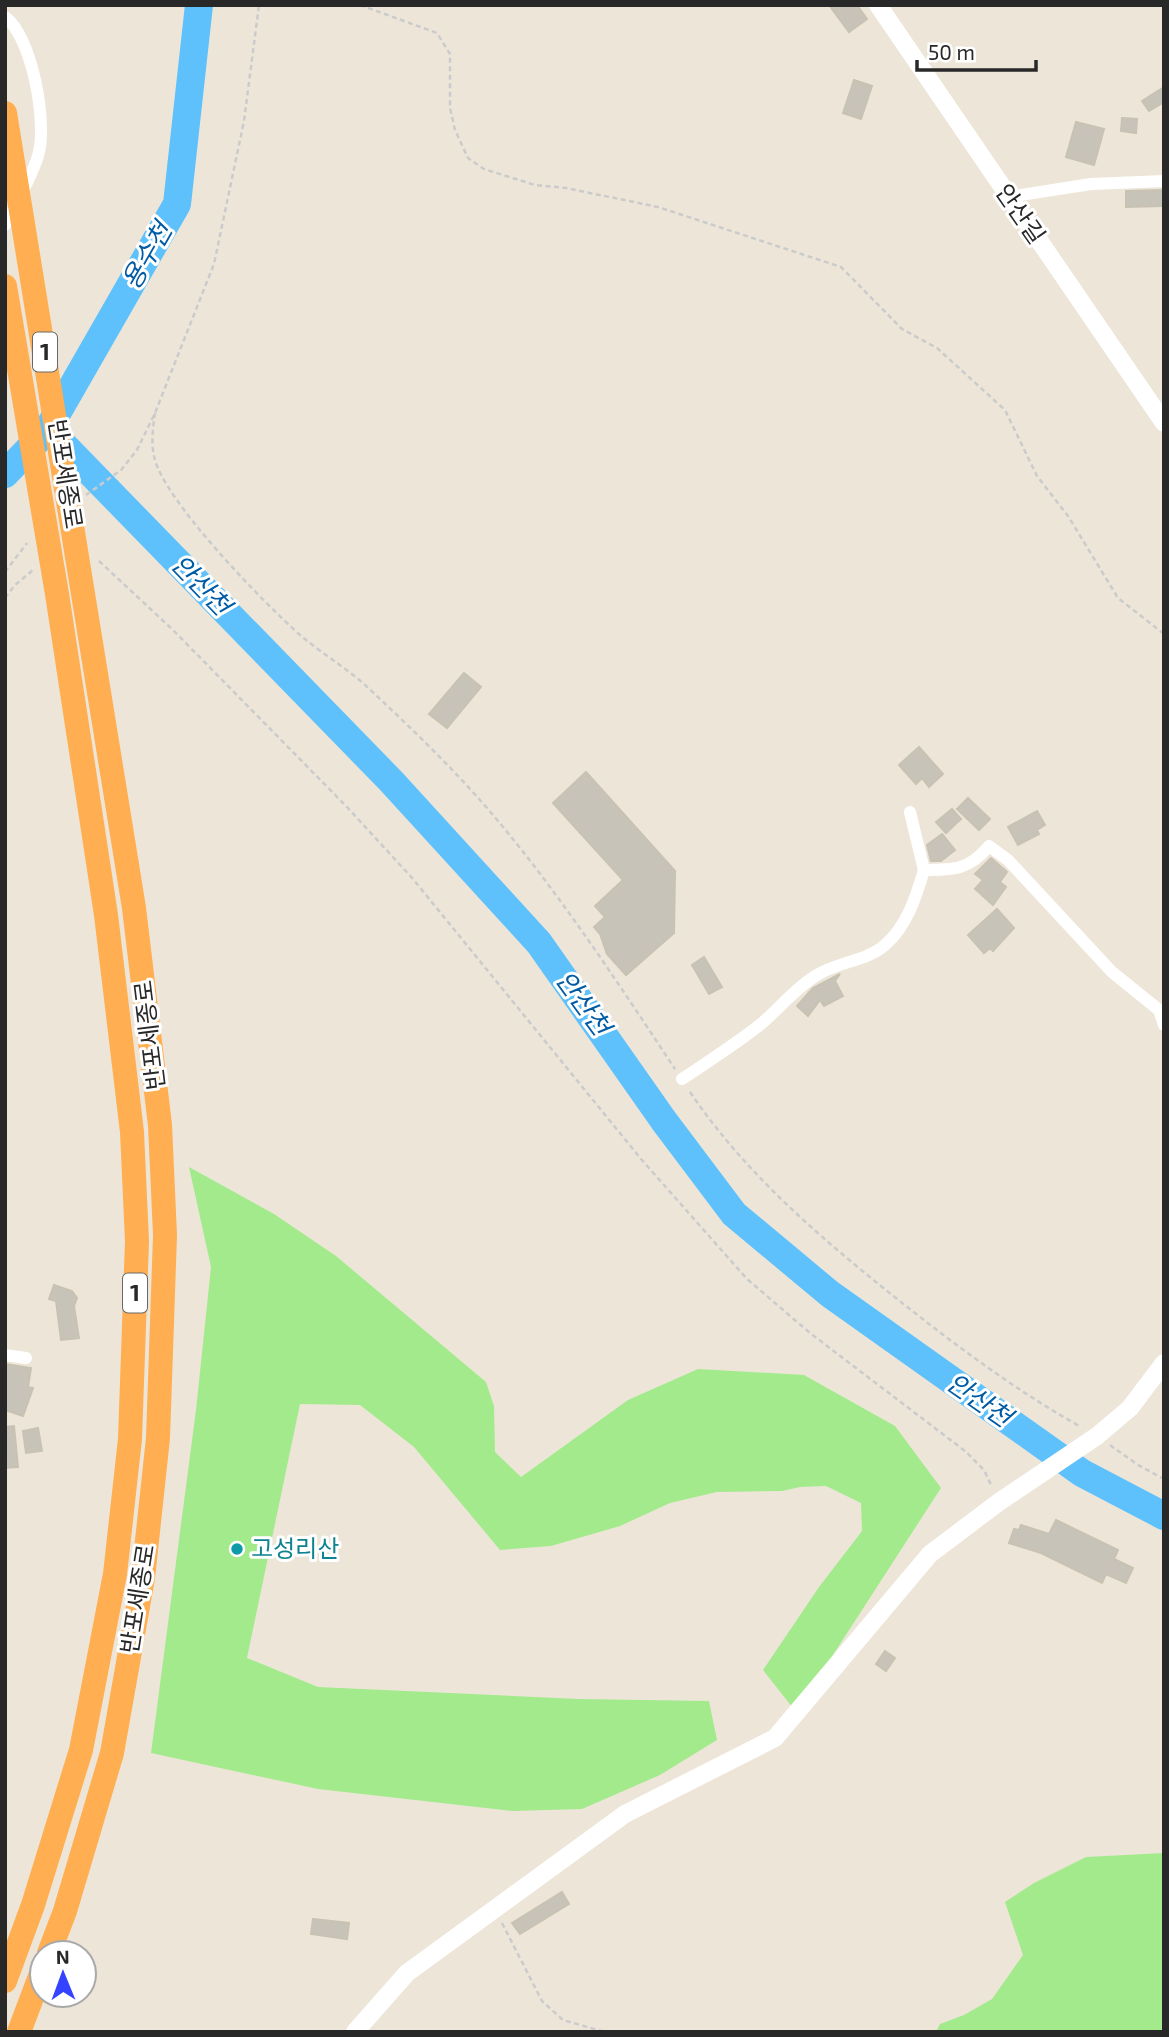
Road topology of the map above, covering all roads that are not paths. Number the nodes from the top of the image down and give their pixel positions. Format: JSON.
{"nodes":[{"id":1,"x":878,"y":5,"type":"edge"},
{"id":2,"x":5,"y":17,"type":"edge"},
{"id":3,"x":5,"y":113,"type":"edge"},
{"id":4,"x":1164,"y":181,"type":"edge"},
{"id":5,"x":1008,"y":197,"type":"junction"},
{"id":6,"x":5,"y":225,"type":"edge"},
{"id":7,"x":5,"y":286,"type":"edge"},
{"id":8,"x":1164,"y":423,"type":"edge"},
{"id":9,"x":910,"y":812,"type":"dead end"},
{"id":10,"x":924,"y":870,"type":"junction"},
{"id":11,"x":1164,"y":1025,"type":"edge"},
{"id":12,"x":682,"y":1079,"type":"road end"},
{"id":13,"x":5,"y":1355,"type":"edge"},
{"id":14,"x":26,"y":1358,"type":"dead end"},
{"id":15,"x":1164,"y":1363,"type":"edge"},
{"id":16,"x":33,"y":1905,"type":"junction"},
{"id":17,"x":56,"y":1939,"type":"edge"},
{"id":18,"x":5,"y":1963,"type":"edge"},
{"id":19,"x":5,"y":1981,"type":"edge"},
{"id":20,"x":28,"y":2008,"type":"edge"},
{"id":21,"x":36,"y":2009,"type":"edge"},
{"id":22,"x":19,"y":2032,"type":"edge"},
{"id":23,"x":29,"y":2032,"type":"edge"},
{"id":24,"x":355,"y":2032,"type":"edge"}],
"edges":[{"from":1,"to":5,"type":"street","name":"안산길"},
{"from":2,"to":6,"type":"street"},
{"from":3,"to":17,"type":"highway","name":"반포세종로","number":"1"},
{"from":4,"to":5,"type":"street"},
{"from":5,"to":8,"type":"street","name":"안산길"},
{"from":7,"to":16,"type":"highway","name":"반포세종로","number":"1"},
{"from":9,"to":10,"type":"street"},
{"from":10,"to":11,"type":"street"},
{"from":10,"to":12,"type":"street"},
{"from":13,"to":14,"type":"street"},
{"from":15,"to":24,"type":"street"},
{"from":16,"to":18,"type":"highway"},
{"from":16,"to":19,"type":"highway","name":"반포세종로","number":"1"},
{"from":20,"to":22,"type":"highway"},
{"from":21,"to":23,"type":"highway"}]}
